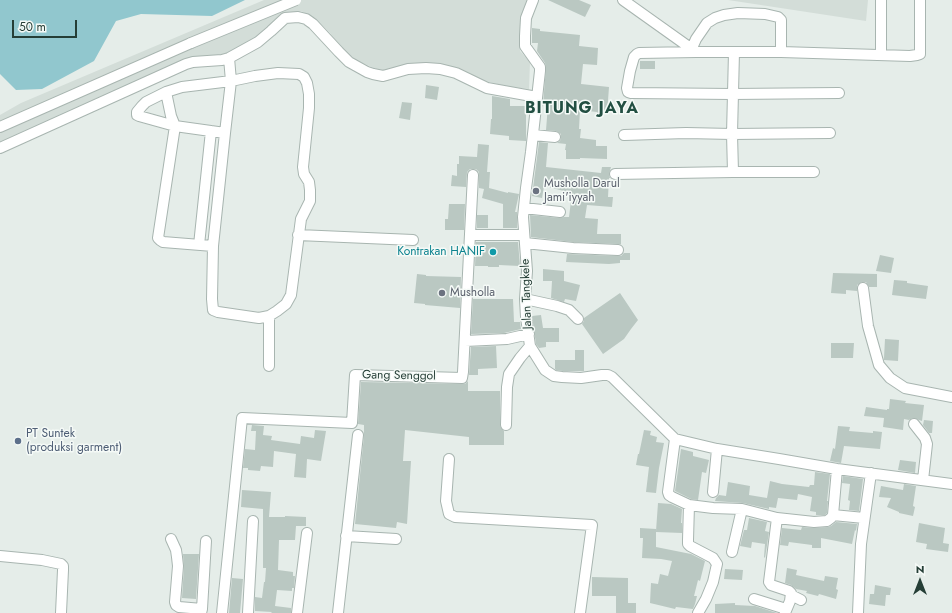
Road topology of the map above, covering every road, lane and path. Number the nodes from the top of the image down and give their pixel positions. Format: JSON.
{"nodes":[{"id":1,"x":293,"y":0,"type":"edge"},
{"id":2,"x":296,"y":0,"type":"edge"},
{"id":3,"x":533,"y":0,"type":"edge"},
{"id":4,"x":623,"y":0,"type":"edge"},
{"id":5,"x":880,"y":0,"type":"edge"},
{"id":6,"x":920,"y":0,"type":"edge"},
{"id":7,"x":285,"y":18,"type":"junction"},
{"id":8,"x":694,"y":50,"type":"junction"},
{"id":9,"x":734,"y":52,"type":"junction"},
{"id":10,"x":781,"y":52,"type":"junction"},
{"id":11,"x":881,"y":55,"type":"junction"},
{"id":12,"x":229,"y":58,"type":"junction"},
{"id":13,"x":232,"y":81,"type":"junction"},
{"id":14,"x":166,"y":92,"type":"junction"},
{"id":15,"x":839,"y":93,"type":"dead end"},
{"id":16,"x":732,"y":94,"type":"junction"},
{"id":17,"x":538,"y":97,"type":"junction"},
{"id":18,"x":175,"y":126,"type":"junction"},
{"id":19,"x":0,"y":127,"type":"edge"},
{"id":20,"x":210,"y":131,"type":"junction"},
{"id":21,"x":225,"y":133,"type":"junction"},
{"id":22,"x":830,"y":133,"type":"dead end"},
{"id":23,"x":732,"y":134,"type":"junction"},
{"id":24,"x":533,"y":135,"type":"junction"},
{"id":25,"x":624,"y":135,"type":"dead end"},
{"id":26,"x":554,"y":137,"type":"dead end"},
{"id":27,"x":0,"y":148,"type":"edge"},
{"id":28,"x":733,"y":172,"type":"junction"},
{"id":29,"x":814,"y":172,"type":"dead end"},
{"id":30,"x":615,"y":174,"type":"dead end"},
{"id":31,"x":473,"y":175,"type":"dead end"},
{"id":32,"x":204,"y":190,"type":"junction"},
{"id":33,"x":219,"y":192,"type":"junction"},
{"id":34,"x":524,"y":208,"type":"junction"},
{"id":35,"x":560,"y":212,"type":"dead end"},
{"id":36,"x":298,"y":235,"type":"junction"},
{"id":37,"x":470,"y":235,"type":"junction"},
{"id":38,"x":525,"y":239,"type":"junction"},
{"id":39,"x":413,"y":240,"type":"dead end"},
{"id":40,"x":199,"y":245,"type":"junction"},
{"id":41,"x":213,"y":246,"type":"junction"},
{"id":42,"x":618,"y":250,"type":"dead end"},
{"id":43,"x":863,"y":288,"type":"dead end"},
{"id":44,"x":525,"y":299,"type":"junction"},
{"id":45,"x":269,"y":316,"type":"junction"},
{"id":46,"x":578,"y":319,"type":"dead end"},
{"id":47,"x":529,"y":334,"type":"junction"},
{"id":48,"x":465,"y":341,"type":"junction"},
{"id":49,"x":530,"y":346,"type":"junction"},
{"id":50,"x":269,"y":366,"type":"dead end"},
{"id":51,"x":952,"y":397,"type":"edge"},
{"id":52,"x":914,"y":424,"type":"dead end"},
{"id":53,"x":506,"y":425,"type":"dead end"},
{"id":54,"x":358,"y":434,"type":"dead end"},
{"id":55,"x":675,"y":439,"type":"junction"},
{"id":56,"x":718,"y":449,"type":"junction"},
{"id":57,"x":449,"y":459,"type":"dead end"},
{"id":58,"x":837,"y":469,"type":"junction"},
{"id":59,"x":871,"y":473,"type":"junction"},
{"id":60,"x":924,"y":480,"type":"junction"},
{"id":61,"x":952,"y":484,"type":"edge"},
{"id":62,"x":714,"y":492,"type":"dead end"},
{"id":63,"x":689,"y":505,"type":"junction"},
{"id":64,"x":742,"y":509,"type":"junction"},
{"id":65,"x":833,"y":515,"type":"junction"},
{"id":66,"x":777,"y":518,"type":"junction"},
{"id":67,"x":864,"y":518,"type":"junction"},
{"id":68,"x":253,"y":521,"type":"dead end"},
{"id":69,"x":307,"y":533,"type":"dead end"},
{"id":70,"x":346,"y":536,"type":"junction"},
{"id":71,"x":170,"y":539,"type":"dead end"},
{"id":72,"x":396,"y":539,"type":"dead end"},
{"id":73,"x":206,"y":540,"type":"dead end"},
{"id":74,"x":732,"y":552,"type":"dead end"},
{"id":75,"x":0,"y":556,"type":"edge"},
{"id":76,"x":791,"y":595,"type":"junction"},
{"id":77,"x":754,"y":599,"type":"dead end"},
{"id":78,"x":801,"y":600,"type":"dead end"},
{"id":79,"x":201,"y":611,"type":"edge"},
{"id":80,"x":785,"y":611,"type":"edge"},
{"id":81,"x":61,"y":613,"type":"edge"},
{"id":82,"x":222,"y":613,"type":"edge"},
{"id":83,"x":248,"y":613,"type":"edge"},
{"id":84,"x":297,"y":613,"type":"edge"},
{"id":85,"x":338,"y":613,"type":"edge"},
{"id":86,"x":580,"y":613,"type":"edge"},
{"id":87,"x":698,"y":613,"type":"edge"},
{"id":88,"x":858,"y":613,"type":"edge"}],
"edges":[{"from":1,"to":7,"type":"street"},
{"from":2,"to":19,"type":"street","bridge":true},
{"from":3,"to":17,"type":"street","name":"Jalan Tangkele"},
{"from":4,"to":8,"type":"street"},
{"from":5,"to":11,"type":"street"},
{"from":6,"to":11,"type":"street"},
{"from":7,"to":12,"type":"street"},
{"from":7,"to":17,"type":"street"},
{"from":8,"to":9,"type":"street"},
{"from":8,"to":10,"type":"street"},
{"from":8,"to":16,"type":"street"},
{"from":9,"to":10,"type":"street"},
{"from":9,"to":16,"type":"street"},
{"from":10,"to":11,"type":"street"},
{"from":12,"to":13,"type":"street"},
{"from":12,"to":27,"type":"street"},
{"from":13,"to":14,"type":"street"},
{"from":13,"to":21,"type":"street"},
{"from":13,"to":36,"type":"street"},
{"from":14,"to":18,"type":"street"},
{"from":14,"to":18,"type":"street"},
{"from":15,"to":16,"type":"street"},
{"from":16,"to":23,"type":"street"},
{"from":17,"to":24,"type":"street","name":"Jalan Tangkele"},
{"from":18,"to":20,"type":"street"},
{"from":18,"to":40,"type":"street"},
{"from":20,"to":21,"type":"street"},
{"from":20,"to":32,"type":"street"},
{"from":21,"to":33,"type":"street"},
{"from":22,"to":23,"type":"street"},
{"from":23,"to":25,"type":"street"},
{"from":23,"to":28,"type":"street"},
{"from":24,"to":26,"type":"street"},
{"from":24,"to":34,"type":"street","name":"Jalan Tangkele"},
{"from":28,"to":29,"type":"street"},
{"from":28,"to":30,"type":"street"},
{"from":31,"to":37,"type":"street","name":"Gang Senggol"},
{"from":32,"to":33,"type":"street"},
{"from":32,"to":40,"type":"street"},
{"from":33,"to":41,"type":"street"},
{"from":34,"to":35,"type":"street"},
{"from":34,"to":38,"type":"street","name":"Jalan Tangkele"},
{"from":36,"to":39,"type":"street"},
{"from":36,"to":45,"type":"street"},
{"from":37,"to":38,"type":"street"},
{"from":37,"to":48,"type":"street","name":"Gang Senggol"},
{"from":38,"to":42,"type":"street"},
{"from":38,"to":44,"type":"street","name":"Jalan Tangkele"},
{"from":40,"to":41,"type":"street"},
{"from":41,"to":45,"type":"street"},
{"from":43,"to":51,"type":"street"},
{"from":44,"to":46,"type":"street"},
{"from":44,"to":47,"type":"street","name":"Jalan Tangkele"},
{"from":45,"to":50,"type":"street"},
{"from":47,"to":48,"type":"street"},
{"from":47,"to":49,"type":"street","name":"Jalan Tangkele"},
{"from":48,"to":82,"type":"street","name":"Gang Senggol"},
{"from":49,"to":53,"type":"street"},
{"from":49,"to":55,"type":"street","name":"Jalan Tangkele"},
{"from":52,"to":60,"type":"street"},
{"from":54,"to":70,"type":"street"},
{"from":55,"to":56,"type":"street"},
{"from":55,"to":63,"type":"street"},
{"from":56,"to":58,"type":"street"},
{"from":56,"to":62,"type":"street"},
{"from":57,"to":86,"type":"street"},
{"from":58,"to":59,"type":"street"},
{"from":58,"to":65,"type":"street"},
{"from":59,"to":60,"type":"street"},
{"from":59,"to":67,"type":"street"},
{"from":60,"to":61,"type":"street"},
{"from":63,"to":64,"type":"street"},
{"from":63,"to":87,"type":"street"},
{"from":64,"to":66,"type":"street"},
{"from":64,"to":74,"type":"street"},
{"from":65,"to":66,"type":"street"},
{"from":65,"to":67,"type":"street"},
{"from":66,"to":76,"type":"street"},
{"from":67,"to":88,"type":"street"},
{"from":68,"to":83,"type":"street"},
{"from":69,"to":84,"type":"street"},
{"from":70,"to":72,"type":"street"},
{"from":70,"to":85,"type":"street"},
{"from":71,"to":79,"type":"street"},
{"from":73,"to":79,"type":"street"},
{"from":75,"to":81,"type":"street"},
{"from":76,"to":78,"type":"street"},
{"from":76,"to":80,"type":"street"},
{"from":77,"to":80,"type":"street"}]}
